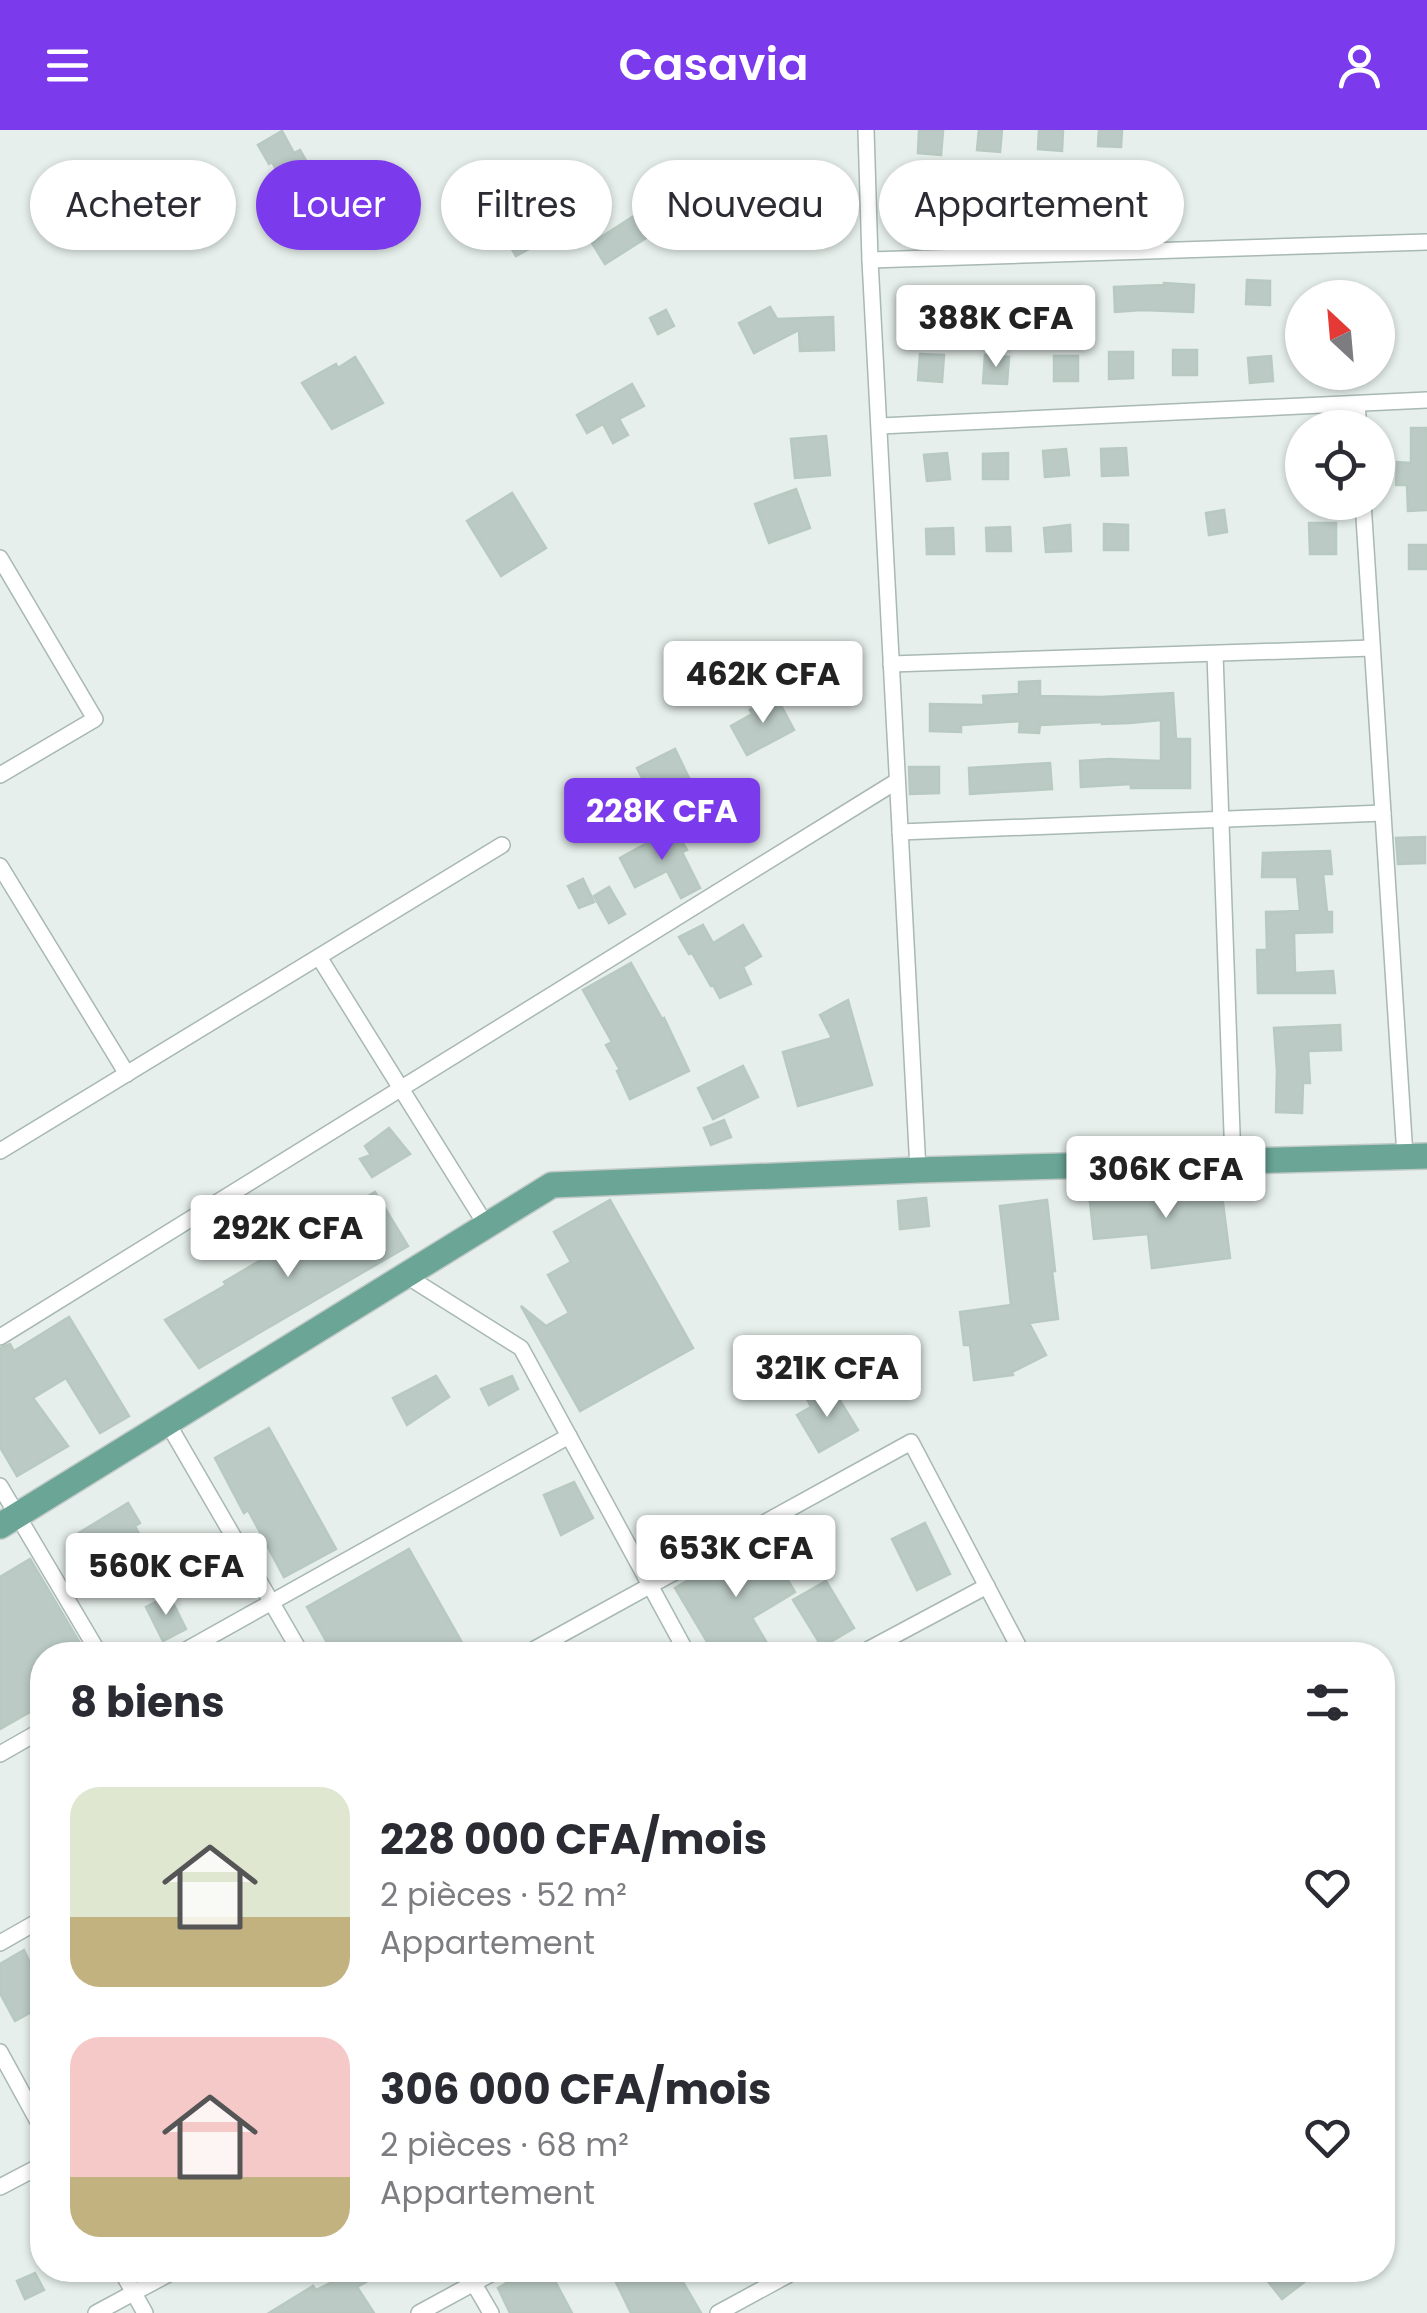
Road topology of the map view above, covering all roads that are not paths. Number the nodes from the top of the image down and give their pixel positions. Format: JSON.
{"nodes":[{"id":1,"x":866,"y":130,"type":"edge"},
{"id":2,"x":1427,"y":242,"type":"edge"},
{"id":3,"x":870,"y":260,"type":"junction"},
{"id":4,"x":1427,"y":400,"type":"edge"},
{"id":5,"x":1358,"y":404,"type":"junction"},
{"id":6,"x":1358,"y":410,"type":"edge"},
{"id":7,"x":880,"y":426,"type":"junction"},
{"id":8,"x":1364,"y":520,"type":"edge"},
{"id":9,"x":0,"y":558,"type":"edge"},
{"id":10,"x":1372,"y":648,"type":"junction"},
{"id":11,"x":1214,"y":654,"type":"junction"},
{"id":12,"x":890,"y":664,"type":"junction"},
{"id":13,"x":0,"y":776,"type":"edge"},
{"id":14,"x":897,"y":781,"type":"junction"},
{"id":15,"x":1382,"y":813,"type":"junction"},
{"id":16,"x":1220,"y":819,"type":"junction"},
{"id":17,"x":900,"y":832,"type":"junction"},
{"id":18,"x":502,"y":845,"type":"dead end"},
{"id":19,"x":0,"y":866,"type":"edge"},
{"id":20,"x":319,"y":957,"type":"junction"},
{"id":21,"x":127,"y":1074,"type":"junction"},
{"id":22,"x":401,"y":1088,"type":"junction"},
{"id":23,"x":0,"y":1151,"type":"edge"},
{"id":24,"x":1416,"y":1156,"type":"edge"},
{"id":25,"x":1233,"y":1161,"type":"junction"},
{"id":26,"x":918,"y":1170,"type":"junction"},
{"id":27,"x":486,"y":1225,"type":"junction"},
{"id":28,"x":405,"y":1275,"type":"junction"},
{"id":29,"x":0,"y":1336,"type":"edge"},
{"id":30,"x":167,"y":1422,"type":"junction"},
{"id":31,"x":568,"y":1436,"type":"junction"},
{"id":32,"x":0,"y":1486,"type":"edge"},
{"id":33,"x":9,"y":1521,"type":"edge"},
{"id":34,"x":650,"y":1585,"type":"junction"},
{"id":35,"x":987,"y":1586,"type":"junction"},
{"id":36,"x":271,"y":1602,"type":"junction"},
{"id":37,"x":552,"y":1639,"type":"junction"},
{"id":38,"x":91,"y":1642,"type":"edge"},
{"id":39,"x":200,"y":1642,"type":"edge"},
{"id":40,"x":294,"y":1642,"type":"edge"},
{"id":41,"x":547,"y":1642,"type":"edge"},
{"id":42,"x":554,"y":1642,"type":"edge"},
{"id":43,"x":681,"y":1642,"type":"edge"},
{"id":44,"x":882,"y":1642,"type":"edge"},
{"id":45,"x":1016,"y":1642,"type":"edge"},
{"id":46,"x":30,"y":1737,"type":"edge"},
{"id":47,"x":0,"y":1754,"type":"edge"},
{"id":48,"x":30,"y":1927,"type":"edge"},
{"id":49,"x":0,"y":1943,"type":"edge"},
{"id":50,"x":0,"y":2052,"type":"edge"},
{"id":51,"x":30,"y":2107,"type":"edge"},
{"id":52,"x":30,"y":2171,"type":"edge"},
{"id":53,"x":0,"y":2187,"type":"edge"},
{"id":54,"x":128,"y":2282,"type":"edge"},
{"id":55,"x":153,"y":2282,"type":"edge"},
{"id":56,"x":463,"y":2282,"type":"edge"},
{"id":57,"x":473,"y":2282,"type":"edge"},
{"id":58,"x":777,"y":2282,"type":"edge"},
{"id":59,"x":134,"y":2292,"type":"junction"},
{"id":60,"x":96,"y":2313,"type":"edge"},
{"id":61,"x":145,"y":2313,"type":"edge"},
{"id":62,"x":419,"y":2313,"type":"edge"},
{"id":63,"x":491,"y":2313,"type":"edge"},
{"id":64,"x":718,"y":2313,"type":"edge"}],
"edges":[{"from":1,"to":3,"type":"street"},
{"from":2,"to":3,"type":"street"},
{"from":3,"to":7,"type":"street"},
{"from":4,"to":5,"type":"street"},
{"from":5,"to":6,"type":"street"},
{"from":5,"to":7,"type":"street"},
{"from":7,"to":12,"type":"street"},
{"from":8,"to":10,"type":"street"},
{"from":9,"to":13,"type":"street"},
{"from":10,"to":11,"type":"street"},
{"from":10,"to":15,"type":"street"},
{"from":11,"to":12,"type":"street"},
{"from":11,"to":16,"type":"street"},
{"from":12,"to":14,"type":"street"},
{"from":14,"to":17,"type":"street"},
{"from":14,"to":22,"type":"street"},
{"from":15,"to":16,"type":"street"},
{"from":15,"to":24,"type":"street"},
{"from":16,"to":17,"type":"street"},
{"from":16,"to":25,"type":"street"},
{"from":17,"to":26,"type":"street"},
{"from":18,"to":20,"type":"street"},
{"from":19,"to":21,"type":"street"},
{"from":20,"to":21,"type":"street"},
{"from":20,"to":22,"type":"street"},
{"from":21,"to":23,"type":"street"},
{"from":22,"to":27,"type":"street"},
{"from":22,"to":29,"type":"street"},
{"from":24,"to":25,"type":"main road"},
{"from":25,"to":26,"type":"main road"},
{"from":26,"to":27,"type":"main road"},
{"from":27,"to":28,"type":"main road"},
{"from":28,"to":30,"type":"main road"},
{"from":28,"to":31,"type":"street"},
{"from":30,"to":33,"type":"main road"},
{"from":30,"to":36,"type":"street"},
{"from":31,"to":34,"type":"street"},
{"from":31,"to":36,"type":"street"},
{"from":32,"to":33,"type":"street"},
{"from":33,"to":38,"type":"street"},
{"from":34,"to":35,"type":"street"},
{"from":34,"to":37,"type":"street"},
{"from":34,"to":43,"type":"street"},
{"from":35,"to":44,"type":"street"},
{"from":35,"to":45,"type":"street"},
{"from":36,"to":39,"type":"street"},
{"from":36,"to":40,"type":"street"},
{"from":37,"to":41,"type":"street"},
{"from":37,"to":42,"type":"street"},
{"from":46,"to":47,"type":"street"},
{"from":48,"to":49,"type":"street"},
{"from":50,"to":51,"type":"street"},
{"from":52,"to":53,"type":"street"},
{"from":54,"to":59,"type":"street"},
{"from":55,"to":59,"type":"street"},
{"from":56,"to":62,"type":"street"},
{"from":57,"to":63,"type":"street"},
{"from":58,"to":64,"type":"street"},
{"from":59,"to":60,"type":"street"},
{"from":59,"to":61,"type":"street"}]}
